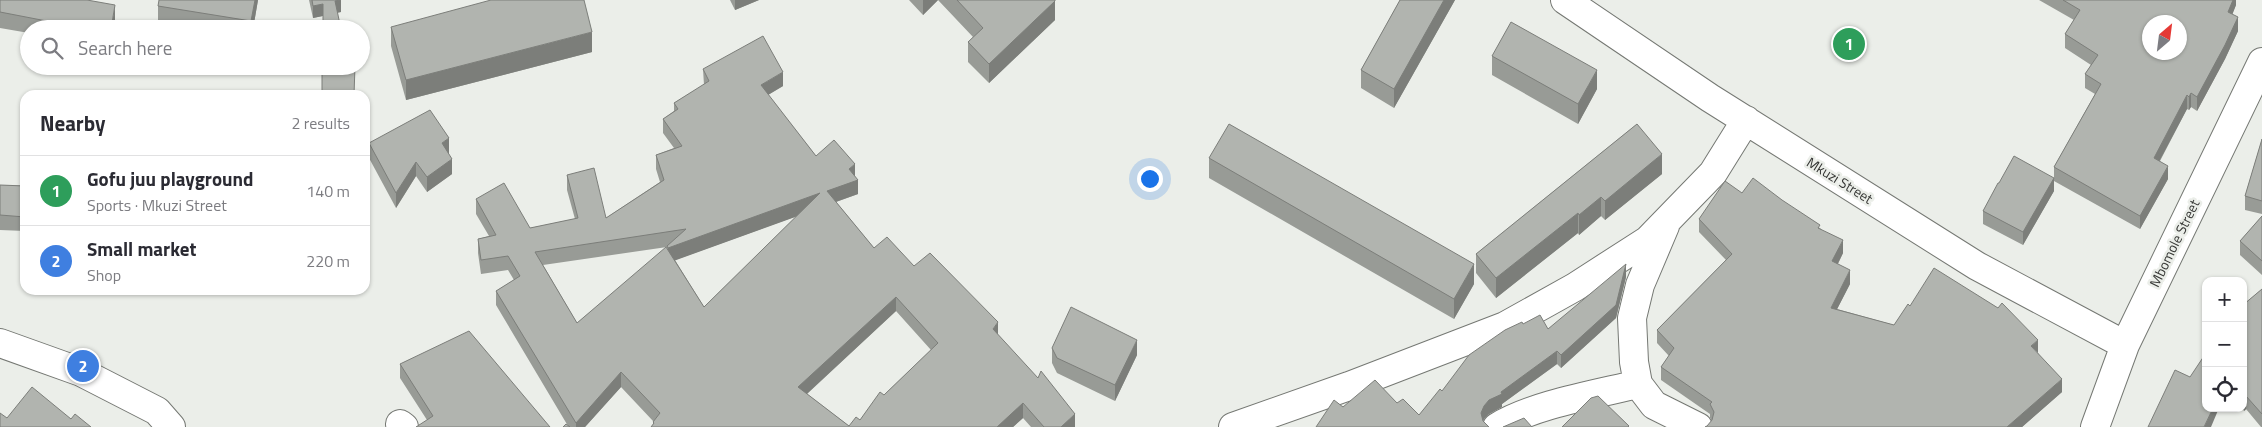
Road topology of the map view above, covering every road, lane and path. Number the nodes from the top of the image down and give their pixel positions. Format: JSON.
{"nodes":[{"id":1,"x":1565,"y":0,"type":"edge"},
{"id":2,"x":2262,"y":62,"type":"edge"},
{"id":3,"x":1746,"y":120,"type":"junction"},
{"id":4,"x":1669,"y":218,"type":"junction"},
{"id":5,"x":0,"y":343,"type":"edge"},
{"id":6,"x":2124,"y":345,"type":"junction"},
{"id":7,"x":1638,"y":384,"type":"junction"},
{"id":8,"x":171,"y":427,"type":"edge"},
{"id":9,"x":1233,"y":427,"type":"edge"},
{"id":10,"x":1497,"y":427,"type":"edge"},
{"id":11,"x":1698,"y":427,"type":"edge"},
{"id":12,"x":2095,"y":427,"type":"edge"}],
"edges":[{"from":1,"to":3,"type":"street","name":"Mkuzi Street"},
{"from":2,"to":6,"type":"street","name":"Mbomole Street"},
{"from":3,"to":4,"type":"street"},
{"from":3,"to":6,"type":"street","name":"Mkuzi Street"},
{"from":4,"to":7,"type":"street"},
{"from":4,"to":9,"type":"street"},
{"from":5,"to":8,"type":"street"},
{"from":6,"to":12,"type":"street","name":"Mbomole Street"},
{"from":7,"to":10,"type":"street"},
{"from":7,"to":11,"type":"street"}]}
